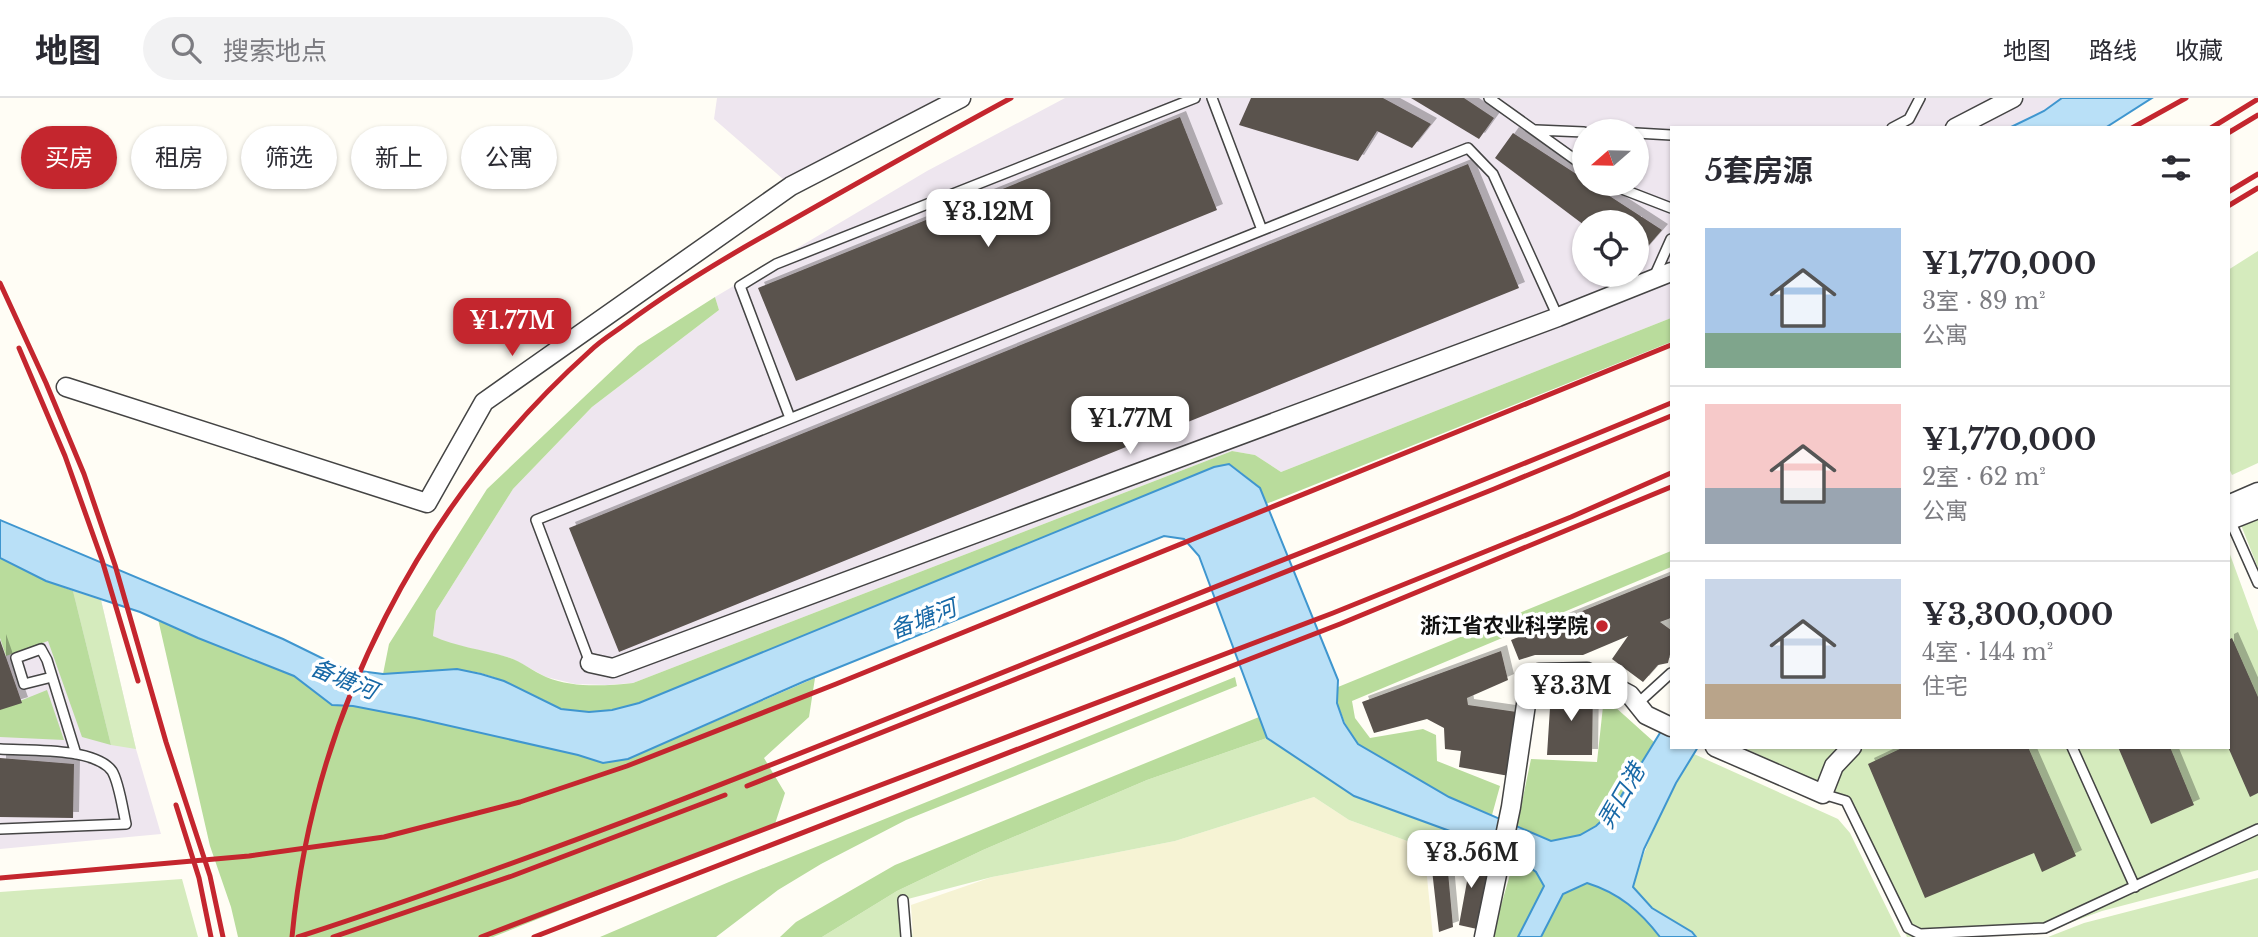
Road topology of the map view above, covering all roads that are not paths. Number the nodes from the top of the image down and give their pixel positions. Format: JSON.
{"nodes":[{"id":1,"x":961,"y":98,"type":"edge"},
{"id":2,"x":1195,"y":98,"type":"edge"},
{"id":3,"x":1212,"y":98,"type":"edge"},
{"id":4,"x":1489,"y":98,"type":"edge"},
{"id":5,"x":1920,"y":98,"type":"edge"},
{"id":6,"x":2013,"y":98,"type":"edge"},
{"id":7,"x":1896,"y":126,"type":"edge"},
{"id":8,"x":1959,"y":126,"type":"edge"},
{"id":9,"x":1534,"y":130,"type":"junction"},
{"id":10,"x":1572,"y":132,"type":"edge"},
{"id":11,"x":1649,"y":134,"type":"edge"},
{"id":12,"x":1670,"y":135,"type":"edge"},
{"id":13,"x":1572,"y":157,"type":"edge"},
{"id":14,"x":1640,"y":196,"type":"edge"},
{"id":15,"x":1670,"y":208,"type":"edge"},
{"id":16,"x":1262,"y":230,"type":"junction"},
{"id":17,"x":1670,"y":241,"type":"edge"},
{"id":18,"x":1670,"y":272,"type":"edge"},
{"id":19,"x":1653,"y":279,"type":"junction"},
{"id":20,"x":1558,"y":317,"type":"junction"},
{"id":21,"x":66,"y":387,"type":"dead end"},
{"id":22,"x":790,"y":418,"type":"junction"},
{"id":23,"x":2258,"y":492,"type":"edge"},
{"id":24,"x":2258,"y":509,"type":"edge"},
{"id":25,"x":2230,"y":513,"type":"edge"},
{"id":26,"x":2230,"y":515,"type":"edge"},
{"id":27,"x":2230,"y":520,"type":"edge"},
{"id":28,"x":2258,"y":583,"type":"edge"},
{"id":29,"x":590,"y":663,"type":"joint"},
{"id":30,"x":1670,"y":674,"type":"edge"},
{"id":31,"x":52,"y":677,"type":"junction"},
{"id":32,"x":1642,"y":710,"type":"junction"},
{"id":33,"x":1670,"y":726,"type":"edge"},
{"id":34,"x":0,"y":749,"type":"edge"},
{"id":35,"x":1720,"y":749,"type":"edge"},
{"id":36,"x":1850,"y":749,"type":"edge"},
{"id":37,"x":2073,"y":749,"type":"edge"},
{"id":38,"x":76,"y":754,"type":"junction"},
{"id":39,"x":1823,"y":794,"type":"junction"},
{"id":40,"x":0,"y":829,"type":"edge"},
{"id":41,"x":2258,"y":829,"type":"edge"},
{"id":42,"x":2135,"y":887,"type":"junction"},
{"id":43,"x":903,"y":900,"type":"dead end"},
{"id":44,"x":906,"y":937,"type":"edge"},
{"id":45,"x":1484,"y":937,"type":"edge"}],
"edges":[{"from":1,"to":21,"type":"street"},
{"from":2,"to":22,"type":"lane"},
{"from":3,"to":16,"type":"lane"},
{"from":4,"to":9,"type":"lane"},
{"from":5,"to":7,"type":"lane"},
{"from":6,"to":8,"type":"street"},
{"from":9,"to":10,"type":"lane"},
{"from":9,"to":13,"type":"lane"},
{"from":11,"to":12,"type":"lane"},
{"from":14,"to":15,"type":"lane"},
{"from":16,"to":20,"type":"lane"},
{"from":16,"to":22,"type":"lane"},
{"from":17,"to":19,"type":"lane"},
{"from":18,"to":19,"type":"street"},
{"from":19,"to":20,"type":"street"},
{"from":20,"to":29,"type":"street"},
{"from":22,"to":29,"type":"lane"},
{"from":23,"to":25,"type":"street"},
{"from":24,"to":26,"type":"street"},
{"from":27,"to":28,"type":"lane"},
{"from":30,"to":32,"type":"lane"},
{"from":31,"to":31,"type":"lane"},
{"from":31,"to":38,"type":"lane"},
{"from":32,"to":33,"type":"street"},
{"from":32,"to":45,"type":"street"},
{"from":34,"to":38,"type":"lane"},
{"from":35,"to":39,"type":"street"},
{"from":36,"to":39,"type":"street"},
{"from":37,"to":42,"type":"lane"},
{"from":38,"to":40,"type":"lane"},
{"from":39,"to":42,"type":"lane"},
{"from":41,"to":42,"type":"lane"},
{"from":43,"to":44,"type":"lane"}]}
